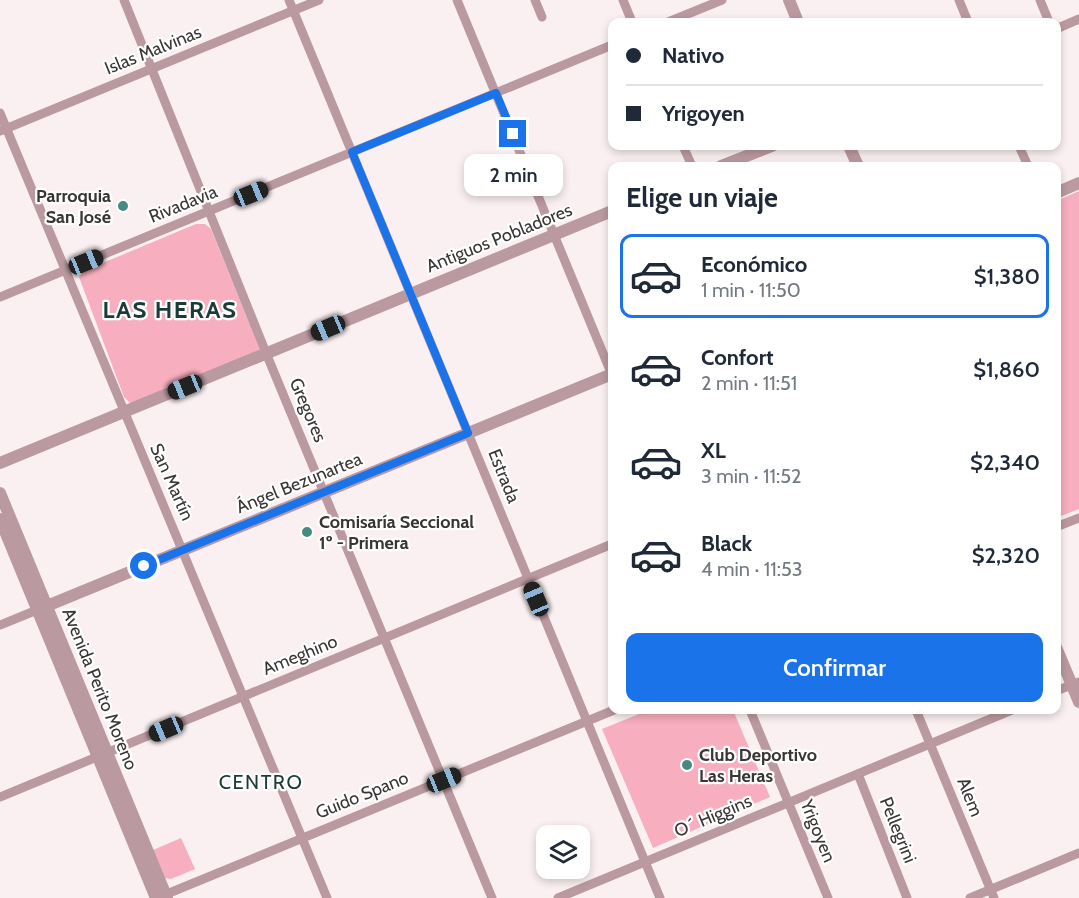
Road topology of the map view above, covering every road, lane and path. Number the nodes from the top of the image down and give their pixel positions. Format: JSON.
{"nodes":[{"id":1,"x":124,"y":0,"type":"edge"},
{"id":2,"x":289,"y":0,"type":"edge"},
{"id":3,"x":318,"y":0,"type":"edge"},
{"id":4,"x":457,"y":0,"type":"edge"},
{"id":5,"x":535,"y":0,"type":"edge"},
{"id":6,"x":623,"y":0,"type":"edge"},
{"id":7,"x":722,"y":0,"type":"edge"},
{"id":8,"x":789,"y":0,"type":"edge"},
{"id":9,"x":959,"y":0,"type":"edge"},
{"id":10,"x":1040,"y":0,"type":"edge"},
{"id":11,"x":293,"y":10,"type":"junction"},
{"id":12,"x":542,"y":17,"type":"dead end"},
{"id":13,"x":630,"y":18,"type":"edge"},
{"id":14,"x":678,"y":18,"type":"edge"},
{"id":15,"x":796,"y":18,"type":"edge"},
{"id":16,"x":966,"y":18,"type":"edge"},
{"id":17,"x":1047,"y":18,"type":"edge"},
{"id":18,"x":1079,"y":19,"type":"edge"},
{"id":19,"x":1061,"y":27,"type":"edge"},
{"id":20,"x":608,"y":47,"type":"edge"},
{"id":21,"x":152,"y":69,"type":"junction"},
{"id":22,"x":496,"y":93,"type":"junction"},
{"id":23,"x":0,"y":113,"type":"edge"},
{"id":24,"x":3,"y":130,"type":"edge"},
{"id":25,"x":762,"y":150,"type":"edge"},
{"id":26,"x":352,"y":152,"type":"junction"},
{"id":27,"x":731,"y":162,"type":"edge"},
{"id":28,"x":1079,"y":183,"type":"edge"},
{"id":29,"x":1061,"y":191,"type":"edge"},
{"id":30,"x":210,"y":211,"type":"junction"},
{"id":31,"x":608,"y":213,"type":"edge"},
{"id":32,"x":554,"y":235,"type":"junction"},
{"id":33,"x":65,"y":270,"type":"junction"},
{"id":34,"x":411,"y":294,"type":"junction"},
{"id":35,"x":0,"y":297,"type":"edge"},
{"id":36,"x":266,"y":354,"type":"junction"},
{"id":37,"x":608,"y":364,"type":"edge"},
{"id":38,"x":608,"y":376,"type":"edge"},
{"id":39,"x":124,"y":412,"type":"junction"},
{"id":40,"x":468,"y":433,"type":"junction"},
{"id":41,"x":0,"y":463,"type":"edge"},
{"id":42,"x":326,"y":492,"type":"junction"},
{"id":43,"x":0,"y":493,"type":"edge"},
{"id":44,"x":1079,"y":518,"type":"edge"},
{"id":45,"x":0,"y":519,"type":"edge"},
{"id":46,"x":1061,"y":525,"type":"edge"},
{"id":47,"x":608,"y":546,"type":"edge"},
{"id":48,"x":184,"y":550,"type":"junction"},
{"id":49,"x":528,"y":579,"type":"junction"},
{"id":50,"x":42,"y":608,"type":"junction"},
{"id":51,"x":0,"y":625,"type":"edge"},
{"id":52,"x":386,"y":638,"type":"junction"},
{"id":53,"x":1061,"y":656,"type":"edge"},
{"id":54,"x":1075,"y":683,"type":"edge"},
{"id":55,"x":1061,"y":689,"type":"edge"},
{"id":56,"x":244,"y":696,"type":"junction"},
{"id":57,"x":1079,"y":702,"type":"edge"},
{"id":58,"x":608,"y":712,"type":"edge"},
{"id":59,"x":752,"y":714,"type":"edge"},
{"id":60,"x":918,"y":714,"type":"edge"},
{"id":61,"x":1002,"y":714,"type":"edge"},
{"id":62,"x":587,"y":721,"type":"junction"},
{"id":63,"x":930,"y":744,"type":"junction"},
{"id":64,"x":103,"y":755,"type":"junction"},
{"id":65,"x":858,"y":774,"type":"junction"},
{"id":66,"x":444,"y":780,"type":"junction"},
{"id":67,"x":0,"y":797,"type":"edge"},
{"id":68,"x":789,"y":802,"type":"junction"},
{"id":69,"x":302,"y":838,"type":"junction"},
{"id":70,"x":1079,"y":853,"type":"edge"},
{"id":71,"x":645,"y":862,"type":"junction"},
{"id":72,"x":992,"y":894,"type":"edge"},
{"id":73,"x":161,"y":897,"type":"edge"},
{"id":74,"x":327,"y":898,"type":"edge"},
{"id":75,"x":492,"y":898,"type":"edge"},
{"id":76,"x":558,"y":898,"type":"edge"},
{"id":77,"x":660,"y":898,"type":"edge"},
{"id":78,"x":828,"y":898,"type":"edge"},
{"id":79,"x":907,"y":898,"type":"edge"},
{"id":80,"x":969,"y":898,"type":"edge"}],
"edges":[{"from":1,"to":21,"type":"street","name":"Gregores"},
{"from":2,"to":11,"type":"street","name":"Estrada"},
{"from":3,"to":11,"type":"street","name":"Islas Malvinas"},
{"from":4,"to":22,"type":"street"},
{"from":5,"to":12,"type":"street"},
{"from":6,"to":13,"type":"street"},
{"from":7,"to":14,"type":"street"},
{"from":8,"to":15,"type":"street"},
{"from":9,"to":16,"type":"street"},
{"from":10,"to":17,"type":"street"},
{"from":11,"to":21,"type":"street","name":"Islas Malvinas"},
{"from":11,"to":26,"type":"street","name":"Estrada"},
{"from":18,"to":19,"type":"street"},
{"from":20,"to":22,"type":"street","name":"Rivadavia"},
{"from":21,"to":24,"type":"street","name":"Islas Malvinas"},
{"from":21,"to":30,"type":"street","name":"Gregores"},
{"from":22,"to":26,"type":"street","name":"Rivadavia"},
{"from":22,"to":32,"type":"street"},
{"from":23,"to":24,"type":"street","name":"San Martín"},
{"from":24,"to":33,"type":"street","name":"San Martín"},
{"from":25,"to":27,"type":"street"},
{"from":26,"to":30,"type":"street","name":"Rivadavia"},
{"from":26,"to":34,"type":"street","name":"Estrada"},
{"from":28,"to":29,"type":"street"},
{"from":30,"to":33,"type":"street","name":"Rivadavia"},
{"from":30,"to":36,"type":"street","name":"Gregores"},
{"from":31,"to":32,"type":"street","name":"Antiguos Pobladores"},
{"from":32,"to":34,"type":"street","name":"Antiguos Pobladores"},
{"from":32,"to":37,"type":"street"},
{"from":33,"to":35,"type":"street","name":"Rivadavia"},
{"from":33,"to":39,"type":"street","name":"San Martín"},
{"from":34,"to":36,"type":"street","name":"Antiguos Pobladores"},
{"from":34,"to":40,"type":"street","name":"Estrada"},
{"from":36,"to":39,"type":"street","name":"Antiguos Pobladores"},
{"from":36,"to":42,"type":"street","name":"Gregores"},
{"from":38,"to":40,"type":"street","name":"Ángel Bezunartea"},
{"from":39,"to":41,"type":"street","name":"Antiguos Pobladores"},
{"from":39,"to":48,"type":"street","name":"San Martín"},
{"from":40,"to":42,"type":"street","name":"Ángel Bezunartea"},
{"from":40,"to":49,"type":"street","name":"Estrada"},
{"from":42,"to":48,"type":"street","name":"Ángel Bezunartea"},
{"from":42,"to":52,"type":"street","name":"Gregores"},
{"from":43,"to":50,"type":"street","name":"Avenida Perito Moreno"},
{"from":44,"to":46,"type":"street"},
{"from":45,"to":50,"type":"street","name":"Avenida Perito Moreno"},
{"from":47,"to":49,"type":"street","name":"Ameghino"},
{"from":48,"to":50,"type":"street","name":"Ángel Bezunartea"},
{"from":48,"to":56,"type":"street","name":"San Martín"},
{"from":49,"to":52,"type":"street","name":"Ameghino"},
{"from":49,"to":62,"type":"street","name":"Estrada"},
{"from":50,"to":51,"type":"street","name":"Ángel Bezunartea"},
{"from":50,"to":64,"type":"street","name":"Avenida Perito Moreno"},
{"from":52,"to":56,"type":"street","name":"Ameghino"},
{"from":52,"to":66,"type":"street","name":"Gregores"},
{"from":53,"to":54,"type":"street"},
{"from":54,"to":55,"type":"street"},
{"from":54,"to":57,"type":"street"},
{"from":56,"to":64,"type":"street","name":"Ameghino"},
{"from":56,"to":69,"type":"street","name":"San Martín"},
{"from":58,"to":62,"type":"street","name":"Guido Spano"},
{"from":59,"to":68,"type":"street","name":"Yrigoyen"},
{"from":60,"to":63,"type":"street","name":"Alem"},
{"from":61,"to":63,"type":"street","name":"O´ Higgins"},
{"from":62,"to":66,"type":"street","name":"Guido Spano"},
{"from":62,"to":71,"type":"street","name":"Estrada"},
{"from":63,"to":65,"type":"street","name":"O´ Higgins"},
{"from":63,"to":72,"type":"street","name":"Alem"},
{"from":64,"to":67,"type":"street","name":"Ameghino"},
{"from":64,"to":73,"type":"street","name":"Avenida Perito Moreno"},
{"from":65,"to":68,"type":"street","name":"O´ Higgins"},
{"from":65,"to":79,"type":"street","name":"Pellegrini"},
{"from":66,"to":69,"type":"street","name":"Guido Spano"},
{"from":66,"to":75,"type":"street","name":"Gregores"},
{"from":68,"to":71,"type":"street","name":"O´ Higgins"},
{"from":68,"to":78,"type":"street","name":"Yrigoyen"},
{"from":69,"to":73,"type":"street","name":"Guido Spano"},
{"from":69,"to":74,"type":"street","name":"San Martín"},
{"from":70,"to":72,"type":"street"},
{"from":71,"to":76,"type":"street","name":"O´ Higgins"},
{"from":71,"to":77,"type":"street","name":"Estrada"},
{"from":72,"to":80,"type":"street"}]}
